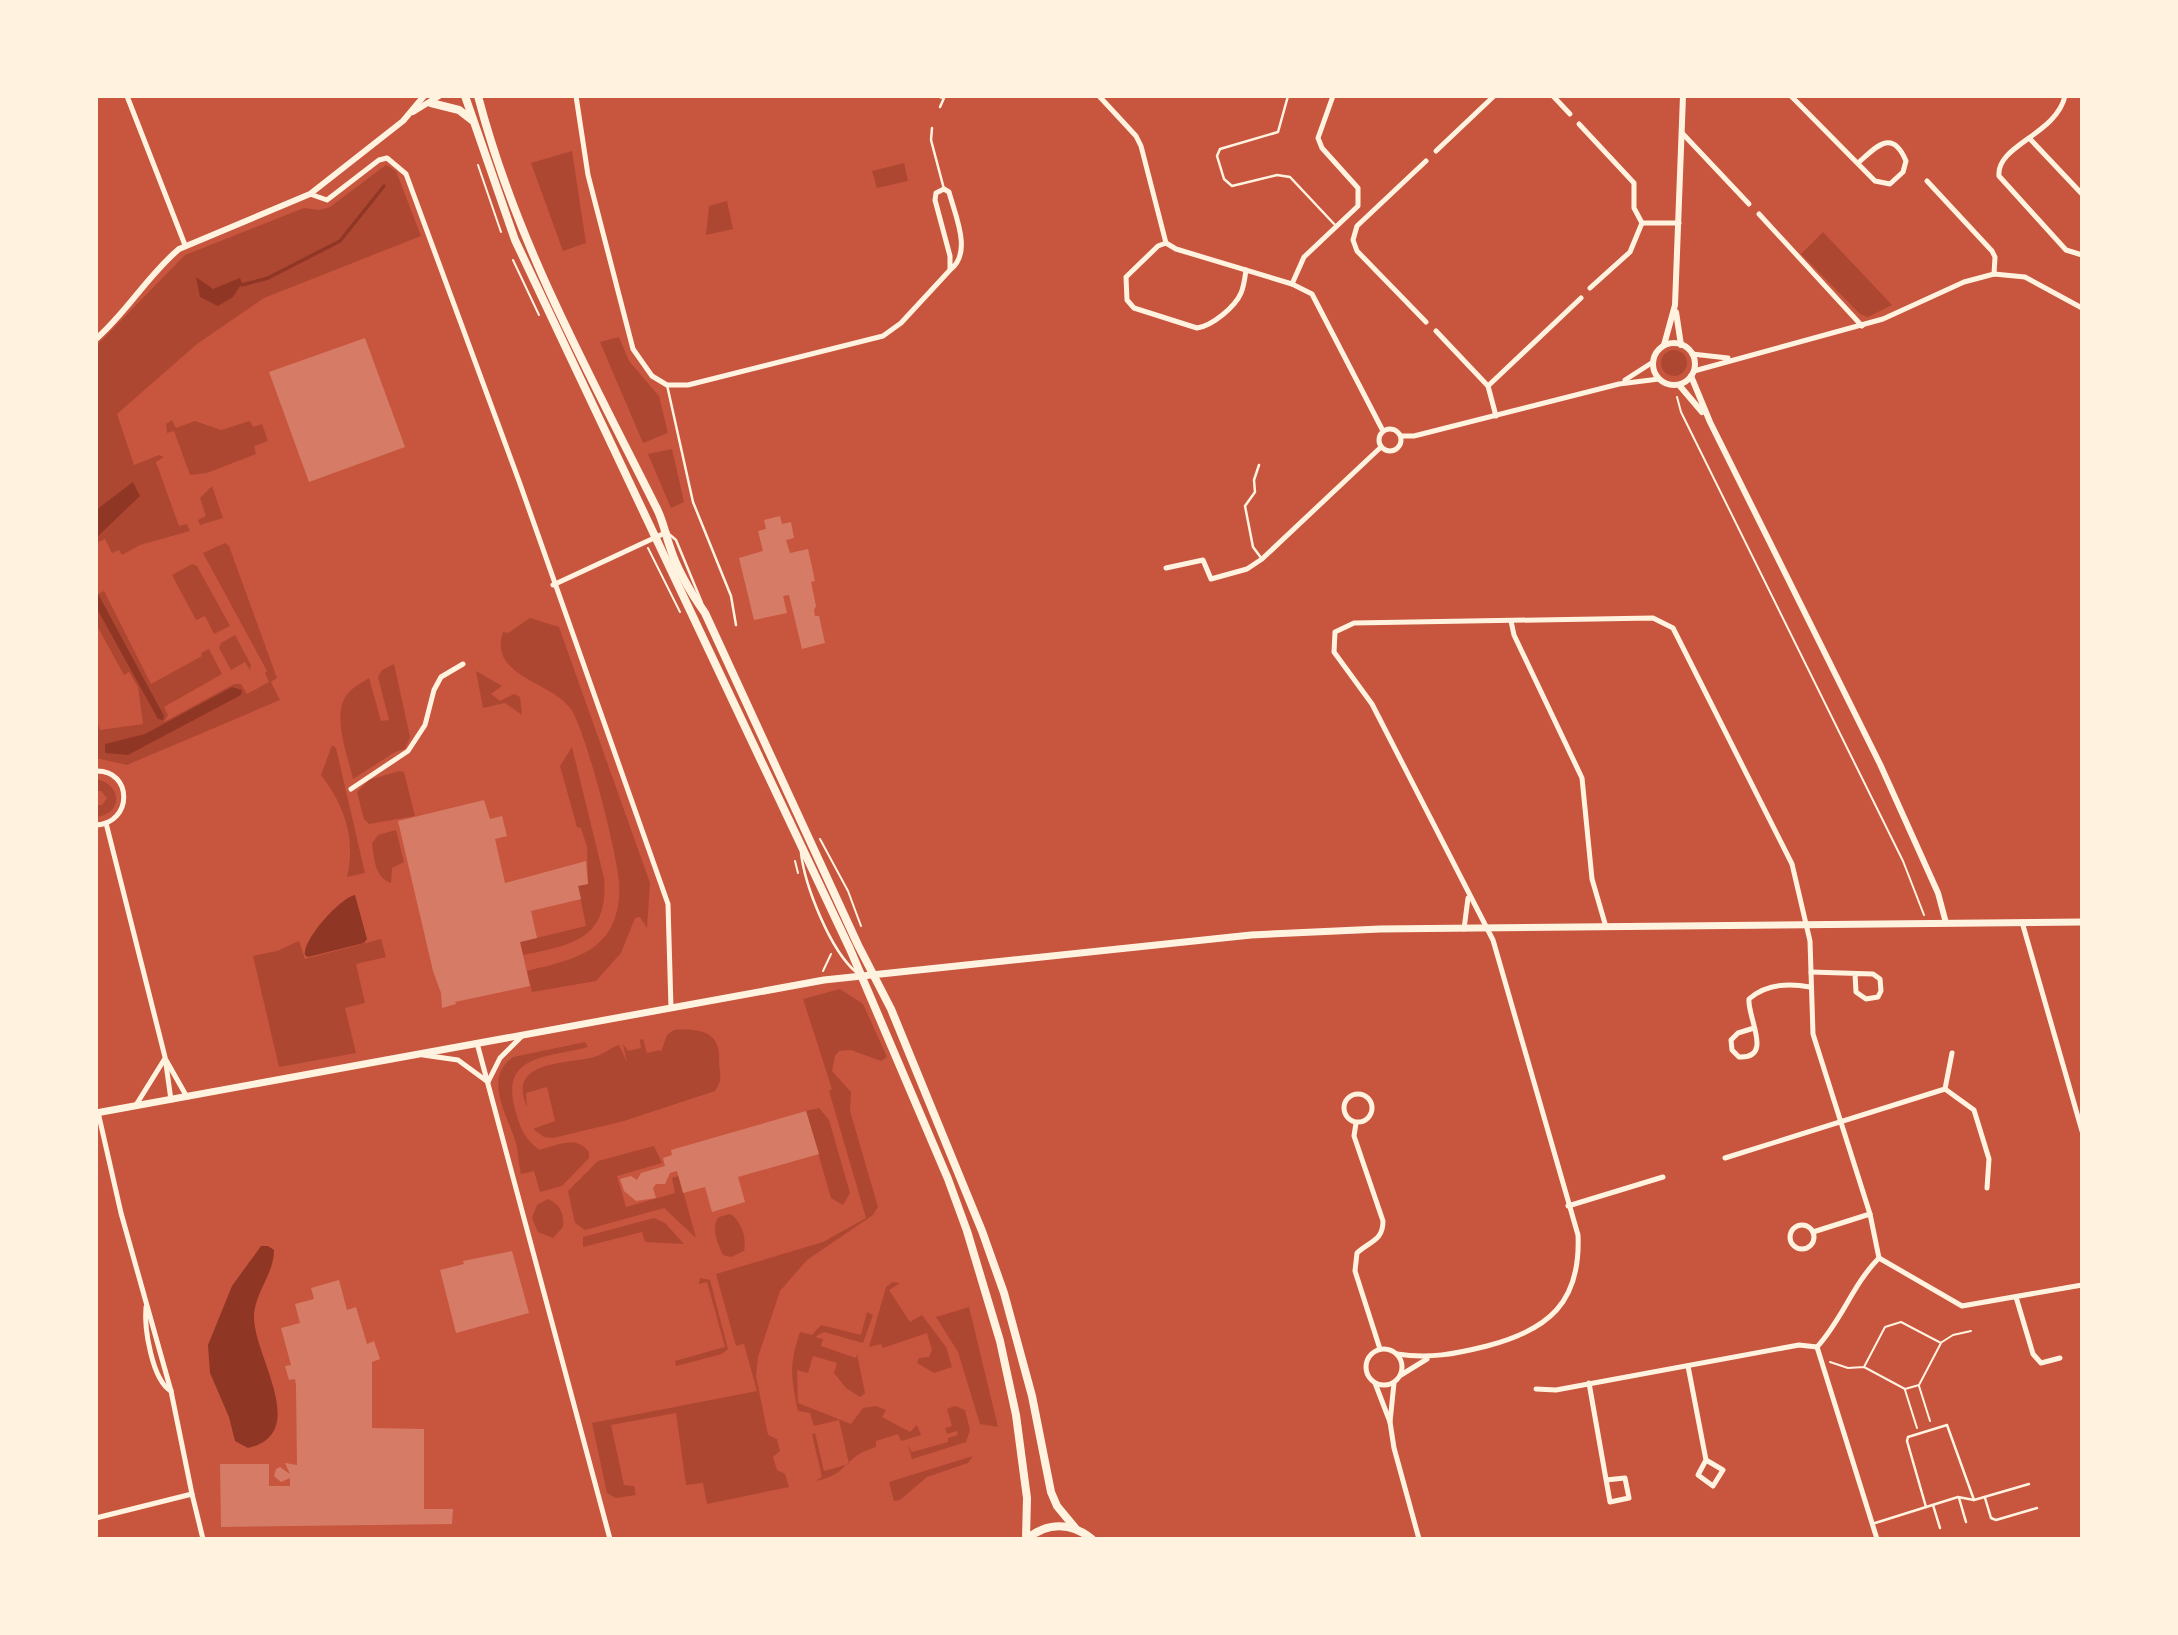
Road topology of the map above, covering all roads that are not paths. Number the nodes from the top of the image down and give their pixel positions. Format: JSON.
{"nodes":[{"id":1,"x":127,"y":96,"type":"edge"},
{"id":2,"x":424,"y":96,"type":"edge"},
{"id":3,"x":439,"y":96,"type":"edge"},
{"id":4,"x":465,"y":96,"type":"edge"},
{"id":5,"x":478,"y":96,"type":"edge"},
{"id":6,"x":576,"y":96,"type":"edge"},
{"id":7,"x":936,"y":96,"type":"edge"},
{"id":8,"x":1099,"y":96,"type":"edge"},
{"id":9,"x":1288,"y":96,"type":"edge"},
{"id":10,"x":1333,"y":96,"type":"edge"},
{"id":11,"x":1493,"y":96,"type":"edge"},
{"id":12,"x":1553,"y":96,"type":"edge"},
{"id":13,"x":1683,"y":96,"type":"edge"},
{"id":14,"x":1791,"y":96,"type":"edge"},
{"id":15,"x":2065,"y":96,"type":"edge"},
{"id":16,"x":431,"y":103,"type":"junction"},
{"id":17,"x":940,"y":107,"type":"dead end"},
{"id":18,"x":412,"y":113,"type":"junction"},
{"id":19,"x":1570,"y":114,"type":"dead end"},
{"id":20,"x":472,"y":120,"type":"junction"},
{"id":21,"x":1579,"y":124,"type":"dead end"},
{"id":22,"x":932,"y":128,"type":"dead end"},
{"id":23,"x":1683,"y":134,"type":"junction"},
{"id":24,"x":2031,"y":140,"type":"junction"},
{"id":25,"x":1436,"y":151,"type":"dead end"},
{"id":26,"x":1426,"y":161,"type":"dead end"},
{"id":27,"x":1858,"y":163,"type":"junction"},
{"id":28,"x":1927,"y":181,"type":"dead end"},
{"id":29,"x":944,"y":189,"type":"junction"},
{"id":30,"x":310,"y":194,"type":"junction"},
{"id":31,"x":2082,"y":194,"type":"edge"},
{"id":32,"x":1749,"y":204,"type":"dead end"},
{"id":33,"x":1759,"y":214,"type":"dead end"},
{"id":34,"x":1642,"y":223,"type":"junction"},
{"id":35,"x":1679,"y":223,"type":"junction"},
{"id":36,"x":1336,"y":226,"type":"junction"},
{"id":37,"x":1166,"y":243,"type":"junction"},
{"id":38,"x":185,"y":245,"type":"junction"},
{"id":39,"x":2082,"y":255,"type":"edge"},
{"id":40,"x":950,"y":270,"type":"junction"},
{"id":41,"x":1246,"y":270,"type":"junction"},
{"id":42,"x":1994,"y":274,"type":"junction"},
{"id":43,"x":1292,"y":284,"type":"junction"},
{"id":44,"x":1590,"y":288,"type":"dead end"},
{"id":45,"x":1581,"y":298,"type":"dead end"},
{"id":46,"x":1675,"y":305,"type":"junction"},
{"id":47,"x":2082,"y":308,"type":"edge"},
{"id":48,"x":1426,"y":322,"type":"dead end"},
{"id":49,"x":1862,"y":326,"type":"junction"},
{"id":50,"x":1436,"y":331,"type":"dead end"},
{"id":51,"x":96,"y":339,"type":"edge"},
{"id":52,"x":1664,"y":345,"type":"junction"},
{"id":53,"x":1681,"y":345,"type":"junction"},
{"id":54,"x":1692,"y":354,"type":"junction"},
{"id":55,"x":1738,"y":359,"type":"junction"},
{"id":56,"x":1653,"y":362,"type":"junction"},
{"id":57,"x":1693,"y":373,"type":"junction"},
{"id":58,"x":1659,"y":379,"type":"junction"},
{"id":59,"x":667,"y":384,"type":"junction"},
{"id":60,"x":1619,"y":384,"type":"junction"},
{"id":61,"x":1679,"y":385,"type":"junction"},
{"id":62,"x":1488,"y":386,"type":"junction"},
{"id":63,"x":1496,"y":416,"type":"junction"},
{"id":64,"x":1710,"y":422,"type":"junction"},
{"id":65,"x":1383,"y":431,"type":"junction"},
{"id":66,"x":1401,"y":436,"type":"junction"},
{"id":67,"x":1381,"y":447,"type":"junction"},
{"id":68,"x":1259,"y":464,"type":"dead end"},
{"id":69,"x":667,"y":532,"type":"junction"},
{"id":70,"x":656,"y":538,"type":"junction"},
{"id":71,"x":1262,"y":559,"type":"junction"},
{"id":72,"x":1166,"y":568,"type":"dead end"},
{"id":73,"x":554,"y":585,"type":"junction"},
{"id":74,"x":1511,"y":621,"type":"junction"},
{"id":75,"x":736,"y":625,"type":"dead end"},
{"id":76,"x":463,"y":664,"type":"dead end"},
{"id":77,"x":96,"y":771,"type":"edge"},
{"id":78,"x":351,"y":789,"type":"dead end"},
{"id":79,"x":106,"y":823,"type":"junction"},
{"id":80,"x":96,"y":825,"type":"edge"},
{"id":81,"x":1468,"y":894,"type":"junction"},
{"id":82,"x":2022,"y":922,"type":"junction"},
{"id":83,"x":2082,"y":922,"type":"edge"},
{"id":84,"x":1946,"y":923,"type":"junction"},
{"id":85,"x":1807,"y":925,"type":"junction"},
{"id":86,"x":1606,"y":927,"type":"junction"},
{"id":87,"x":1487,"y":928,"type":"junction"},
{"id":88,"x":1464,"y":929,"type":"junction"},
{"id":89,"x":1811,"y":972,"type":"junction"},
{"id":90,"x":873,"y":974,"type":"junction"},
{"id":91,"x":1855,"y":974,"type":"junction"},
{"id":92,"x":860,"y":975,"type":"junction"},
{"id":93,"x":1810,"y":987,"type":"junction"},
{"id":94,"x":671,"y":1008,"type":"junction"},
{"id":95,"x":1754,"y":1028,"type":"junction"},
{"id":96,"x":523,"y":1035,"type":"junction"},
{"id":97,"x":477,"y":1043,"type":"junction"},
{"id":98,"x":1952,"y":1053,"type":"dead end"},
{"id":99,"x":420,"y":1054,"type":"junction"},
{"id":100,"x":165,"y":1057,"type":"junction"},
{"id":101,"x":488,"y":1082,"type":"junction"},
{"id":102,"x":1945,"y":1089,"type":"junction"},
{"id":103,"x":187,"y":1097,"type":"junction"},
{"id":104,"x":171,"y":1100,"type":"junction"},
{"id":105,"x":134,"y":1107,"type":"junction"},
{"id":106,"x":97,"y":1113,"type":"edge"},
{"id":107,"x":1840,"y":1122,"type":"junction"},
{"id":108,"x":1356,"y":1123,"type":"junction"},
{"id":109,"x":2082,"y":1130,"type":"edge"},
{"id":110,"x":1726,"y":1158,"type":"dead end"},
{"id":111,"x":1663,"y":1177,"type":"dead end"},
{"id":112,"x":1987,"y":1188,"type":"dead end"},
{"id":113,"x":1568,"y":1206,"type":"junction"},
{"id":114,"x":1870,"y":1213,"type":"junction"},
{"id":115,"x":1813,"y":1232,"type":"junction"},
{"id":116,"x":1879,"y":1258,"type":"junction"},
{"id":117,"x":2082,"y":1285,"type":"edge"},
{"id":118,"x":2016,"y":1297,"type":"junction"},
{"id":119,"x":1817,"y":1347,"type":"junction"},
{"id":120,"x":1380,"y":1349,"type":"junction"},
{"id":121,"x":1397,"y":1354,"type":"junction"},
{"id":122,"x":2060,"y":1358,"type":"dead end"},
{"id":123,"x":1427,"y":1359,"type":"junction"},
{"id":124,"x":1688,"y":1366,"type":"junction"},
{"id":125,"x":1401,"y":1375,"type":"junction"},
{"id":126,"x":1375,"y":1383,"type":"junction"},
{"id":127,"x":1394,"y":1383,"type":"junction"},
{"id":128,"x":1589,"y":1383,"type":"junction"},
{"id":129,"x":1536,"y":1389,"type":"dead end"},
{"id":130,"x":1390,"y":1422,"type":"junction"},
{"id":131,"x":1706,"y":1460,"type":"junction"},
{"id":132,"x":1606,"y":1480,"type":"junction"},
{"id":133,"x":2029,"y":1484,"type":"dead end"},
{"id":134,"x":192,"y":1494,"type":"junction"},
{"id":135,"x":1958,"y":1497,"type":"junction"},
{"id":136,"x":1985,"y":1498,"type":"junction"},
{"id":137,"x":1974,"y":1500,"type":"junction"},
{"id":138,"x":1933,"y":1505,"type":"junction"},
{"id":139,"x":1926,"y":1507,"type":"junction"},
{"id":140,"x":2037,"y":1508,"type":"dead end"},
{"id":141,"x":96,"y":1518,"type":"edge"},
{"id":142,"x":1966,"y":1522,"type":"dead end"},
{"id":143,"x":1872,"y":1524,"type":"junction"},
{"id":144,"x":1940,"y":1528,"type":"dead end"},
{"id":145,"x":1076,"y":1529,"type":"junction"},
{"id":146,"x":203,"y":1539,"type":"edge"},
{"id":147,"x":610,"y":1539,"type":"edge"},
{"id":148,"x":1027,"y":1539,"type":"edge"},
{"id":149,"x":1092,"y":1539,"type":"edge"},
{"id":150,"x":1419,"y":1539,"type":"edge"},
{"id":151,"x":1877,"y":1539,"type":"edge"}],
"edges":[{"from":1,"to":38,"type":"street"},
{"from":2,"to":18,"type":"street"},
{"from":3,"to":16,"type":"street"},
{"from":4,"to":20,"type":"main road"},
{"from":5,"to":69,"type":"main road"},
{"from":6,"to":59,"type":"street"},
{"from":7,"to":17,"type":"lane"},
{"from":8,"to":37,"type":"street"},
{"from":9,"to":36,"type":"lane"},
{"from":10,"to":36,"type":"street"},
{"from":11,"to":25,"type":"street"},
{"from":12,"to":19,"type":"street"},
{"from":13,"to":23,"type":"street"},
{"from":14,"to":27,"type":"street"},
{"from":15,"to":24,"type":"street"},
{"from":16,"to":18,"type":"street"},
{"from":16,"to":20,"type":"main road"},
{"from":18,"to":30,"type":"street"},
{"from":20,"to":70,"type":"main road"},
{"from":21,"to":34,"type":"street"},
{"from":22,"to":29,"type":"lane"},
{"from":23,"to":32,"type":"street"},
{"from":23,"to":35,"type":"street"},
{"from":24,"to":31,"type":"street"},
{"from":24,"to":39,"type":"street"},
{"from":26,"to":48,"type":"street"},
{"from":27,"to":27,"type":"street"},
{"from":28,"to":42,"type":"street"},
{"from":29,"to":40,"type":"street"},
{"from":29,"to":40,"type":"street"},
{"from":30,"to":38,"type":"street"},
{"from":30,"to":73,"type":"street"},
{"from":33,"to":49,"type":"street"},
{"from":34,"to":35,"type":"street"},
{"from":34,"to":44,"type":"street"},
{"from":35,"to":46,"type":"street"},
{"from":36,"to":43,"type":"street"},
{"from":37,"to":41,"type":"street"},
{"from":37,"to":41,"type":"street"},
{"from":38,"to":51,"type":"street"},
{"from":40,"to":59,"type":"street"},
{"from":41,"to":43,"type":"street"},
{"from":42,"to":47,"type":"street"},
{"from":42,"to":49,"type":"street"},
{"from":43,"to":65,"type":"street"},
{"from":45,"to":62,"type":"street"},
{"from":46,"to":52,"type":"street"},
{"from":46,"to":53,"type":"street"},
{"from":49,"to":55,"type":"street"},
{"from":50,"to":62,"type":"street"},
{"from":52,"to":53,"type":"street"},
{"from":52,"to":56,"type":"street"},
{"from":53,"to":54,"type":"street"},
{"from":54,"to":55,"type":"street"},
{"from":54,"to":57,"type":"street"},
{"from":55,"to":57,"type":"street"},
{"from":56,"to":58,"type":"street"},
{"from":56,"to":60,"type":"street"},
{"from":57,"to":61,"type":"street"},
{"from":57,"to":64,"type":"street"},
{"from":58,"to":60,"type":"street"},
{"from":58,"to":61,"type":"street"},
{"from":59,"to":75,"type":"lane"},
{"from":60,"to":63,"type":"street"},
{"from":61,"to":64,"type":"street"},
{"from":62,"to":63,"type":"street"},
{"from":63,"to":66,"type":"street"},
{"from":64,"to":84,"type":"street"},
{"from":65,"to":66,"type":"street"},
{"from":65,"to":67,"type":"street"},
{"from":66,"to":67,"type":"street"},
{"from":67,"to":71,"type":"street"},
{"from":68,"to":71,"type":"lane"},
{"from":69,"to":70,"type":"street"},
{"from":69,"to":90,"type":"main road"},
{"from":70,"to":73,"type":"street"},
{"from":70,"to":92,"type":"main road"},
{"from":71,"to":72,"type":"street"},
{"from":73,"to":94,"type":"street"},
{"from":74,"to":81,"type":"street"},
{"from":74,"to":85,"type":"street"},
{"from":74,"to":86,"type":"street"},
{"from":76,"to":78,"type":"street"},
{"from":77,"to":79,"type":"street"},
{"from":79,"to":80,"type":"street"},
{"from":79,"to":100,"type":"street"},
{"from":81,"to":87,"type":"street"},
{"from":81,"to":88,"type":"street"},
{"from":82,"to":83,"type":"main road"},
{"from":82,"to":84,"type":"main road"},
{"from":82,"to":109,"type":"street"},
{"from":84,"to":85,"type":"main road"},
{"from":85,"to":86,"type":"main road"},
{"from":85,"to":89,"type":"street"},
{"from":86,"to":87,"type":"main road"},
{"from":87,"to":88,"type":"main road"},
{"from":87,"to":113,"type":"street"},
{"from":88,"to":90,"type":"main road"},
{"from":89,"to":91,"type":"street"},
{"from":89,"to":93,"type":"street"},
{"from":90,"to":92,"type":"main road"},
{"from":90,"to":145,"type":"main road"},
{"from":91,"to":91,"type":"street"},
{"from":92,"to":94,"type":"main road"},
{"from":92,"to":148,"type":"main road"},
{"from":93,"to":95,"type":"street"},
{"from":93,"to":107,"type":"street"},
{"from":94,"to":96,"type":"main road"},
{"from":95,"to":95,"type":"street"},
{"from":96,"to":97,"type":"main road"},
{"from":96,"to":101,"type":"street"},
{"from":97,"to":99,"type":"main road"},
{"from":97,"to":101,"type":"street"},
{"from":98,"to":102,"type":"street"},
{"from":99,"to":101,"type":"street"},
{"from":99,"to":103,"type":"main road"},
{"from":100,"to":103,"type":"street"},
{"from":100,"to":104,"type":"street"},
{"from":100,"to":105,"type":"street"},
{"from":101,"to":147,"type":"street"},
{"from":102,"to":107,"type":"street"},
{"from":102,"to":112,"type":"street"},
{"from":103,"to":104,"type":"main road"},
{"from":104,"to":105,"type":"main road"},
{"from":105,"to":106,"type":"main road"},
{"from":106,"to":134,"type":"street"},
{"from":107,"to":110,"type":"street"},
{"from":107,"to":114,"type":"street"},
{"from":108,"to":108,"type":"street"},
{"from":108,"to":120,"type":"street"},
{"from":111,"to":113,"type":"street"},
{"from":113,"to":123,"type":"street"},
{"from":114,"to":115,"type":"street"},
{"from":114,"to":116,"type":"street"},
{"from":115,"to":115,"type":"street"},
{"from":116,"to":118,"type":"street"},
{"from":116,"to":119,"type":"street"},
{"from":117,"to":118,"type":"street"},
{"from":118,"to":122,"type":"street"},
{"from":119,"to":124,"type":"street"},
{"from":119,"to":143,"type":"street"},
{"from":120,"to":121,"type":"street"},
{"from":120,"to":126,"type":"street"},
{"from":121,"to":123,"type":"street"},
{"from":121,"to":125,"type":"street"},
{"from":123,"to":125,"type":"street"},
{"from":124,"to":128,"type":"street"},
{"from":124,"to":131,"type":"street"},
{"from":125,"to":127,"type":"street"},
{"from":126,"to":127,"type":"street"},
{"from":126,"to":130,"type":"street"},
{"from":127,"to":130,"type":"street"},
{"from":128,"to":129,"type":"street"},
{"from":128,"to":132,"type":"street"},
{"from":130,"to":150,"type":"street"},
{"from":131,"to":131,"type":"street"},
{"from":132,"to":132,"type":"street"},
{"from":133,"to":136,"type":"lane"},
{"from":134,"to":141,"type":"street"},
{"from":134,"to":146,"type":"street"},
{"from":135,"to":137,"type":"lane"},
{"from":135,"to":138,"type":"lane"},
{"from":135,"to":142,"type":"lane"},
{"from":136,"to":137,"type":"lane"},
{"from":136,"to":140,"type":"lane"},
{"from":137,"to":139,"type":"lane"},
{"from":138,"to":139,"type":"lane"},
{"from":138,"to":144,"type":"lane"},
{"from":139,"to":143,"type":"lane"},
{"from":143,"to":151,"type":"street"},
{"from":145,"to":148,"type":"main road"},
{"from":145,"to":149,"type":"main road"}]}
